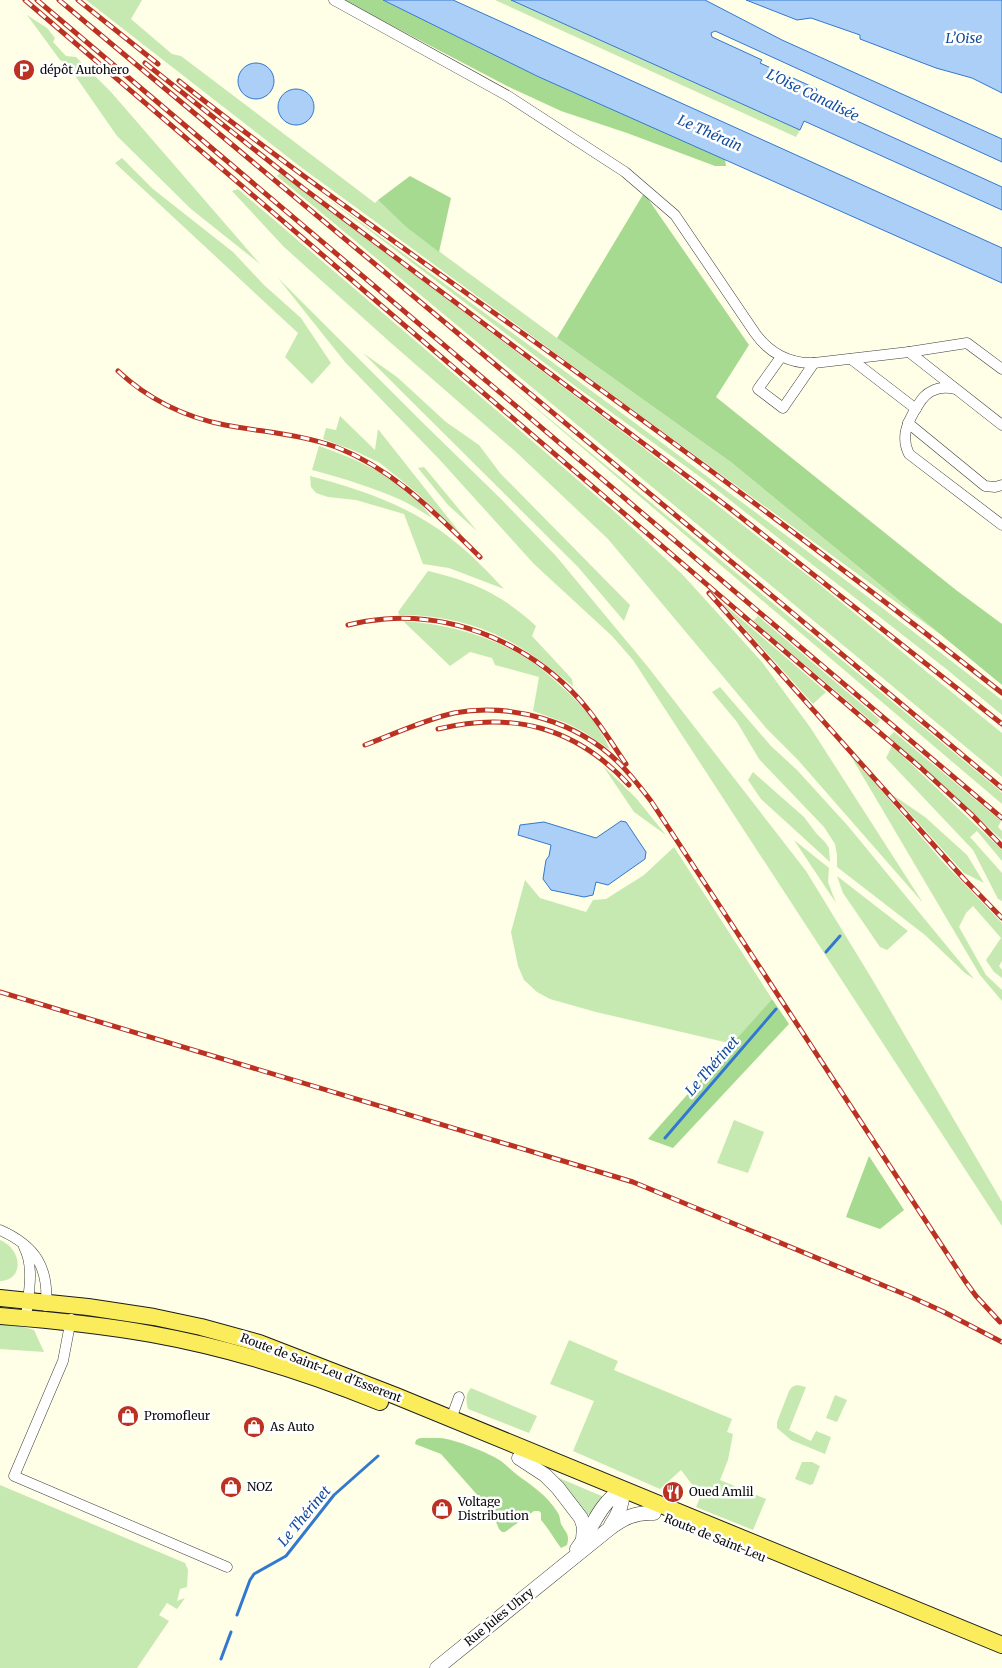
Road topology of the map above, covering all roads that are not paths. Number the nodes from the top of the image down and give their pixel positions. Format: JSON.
{"nodes":[{"id":1,"x":334,"y":0,"type":"edge"},
{"id":2,"x":909,"y":352,"type":"junction"},
{"id":3,"x":781,"y":356,"type":"junction"},
{"id":4,"x":851,"y":360,"type":"junction"},
{"id":5,"x":814,"y":364,"type":"junction"},
{"id":6,"x":1002,"y":369,"type":"edge"},
{"id":7,"x":956,"y":389,"type":"junction"},
{"id":8,"x":916,"y":409,"type":"junction"},
{"id":9,"x":908,"y":423,"type":"junction"},
{"id":10,"x":1002,"y":425,"type":"edge"},
{"id":11,"x":1002,"y":485,"type":"edge"},
{"id":12,"x":1002,"y":525,"type":"edge"},
{"id":13,"x":0,"y":1230,"type":"edge"},
{"id":14,"x":21,"y":1242,"type":"junction"},
{"id":15,"x":0,"y":1298,"type":"edge"},
{"id":16,"x":28,"y":1301,"type":"junction"},
{"id":17,"x":47,"y":1303,"type":"junction"},
{"id":18,"x":72,"y":1305,"type":"junction"},
{"id":19,"x":0,"y":1316,"type":"edge"},
{"id":20,"x":26,"y":1318,"type":"junction"},
{"id":21,"x":45,"y":1320,"type":"junction"},
{"id":22,"x":71,"y":1323,"type":"junction"},
{"id":23,"x":459,"y":1398,"type":"dead end"},
{"id":24,"x":431,"y":1416,"type":"junction"},
{"id":25,"x":451,"y":1419,"type":"junction"},
{"id":26,"x":519,"y":1458,"type":"junction"},
{"id":27,"x":619,"y":1495,"type":"junction"},
{"id":28,"x":654,"y":1513,"type":"junction"},
{"id":29,"x":609,"y":1529,"type":"junction"},
{"id":30,"x":582,"y":1543,"type":"junction"},
{"id":31,"x":561,"y":1566,"type":"junction"},
{"id":32,"x":227,"y":1567,"type":"dead end"},
{"id":33,"x":1002,"y":1645,"type":"edge"},
{"id":34,"x":1002,"y":1656,"type":"edge"},
{"id":35,"x":436,"y":1668,"type":"edge"}],
"edges":[{"from":1,"to":3,"type":"street"},
{"from":2,"to":4,"type":"street"},
{"from":2,"to":6,"type":"street"},
{"from":2,"to":7,"type":"street"},
{"from":3,"to":5,"type":"street"},
{"from":3,"to":5,"type":"street"},
{"from":4,"to":5,"type":"street"},
{"from":4,"to":8,"type":"street"},
{"from":7,"to":8,"type":"street"},
{"from":7,"to":10,"type":"street"},
{"from":8,"to":9,"type":"street"},
{"from":9,"to":11,"type":"street"},
{"from":9,"to":12,"type":"street"},
{"from":13,"to":14,"type":"street"},
{"from":14,"to":16,"type":"street"},
{"from":14,"to":17,"type":"street"},
{"from":15,"to":16,"type":"main road","name":"Route de Saint-Leu d'Esserent"},
{"from":16,"to":17,"type":"main road","name":"Route de Saint-Leu d'Esserent"},
{"from":16,"to":20,"type":"street"},
{"from":17,"to":18,"type":"main road","name":"Route de Saint-Leu d'Esserent"},
{"from":17,"to":21,"type":"street"},
{"from":18,"to":22,"type":"street"},
{"from":18,"to":24,"type":"main road","name":"Route de Saint-Leu d'Esserent"},
{"from":19,"to":20,"type":"main road","name":"Route de Saint-Leu d'Esserent"},
{"from":20,"to":21,"type":"main road","name":"Route de Saint-Leu d'Esserent"},
{"from":21,"to":22,"type":"main road","name":"Route de Saint-Leu d'Esserent"},
{"from":22,"to":24,"type":"main road","name":"Route de Saint-Leu d'Esserent"},
{"from":22,"to":32,"type":"street"},
{"from":23,"to":25,"type":"street"},
{"from":24,"to":25,"type":"main road","name":"Route de Saint-Leu"},
{"from":24,"to":26,"type":"main road","name":"Route de Saint-Leu"},
{"from":25,"to":27,"type":"main road","name":"Route de Saint-Leu"},
{"from":26,"to":27,"type":"main road","name":"Route de Saint-Leu"},
{"from":26,"to":30,"type":"street"},
{"from":27,"to":28,"type":"main road","name":"Route de Saint-Leu"},
{"from":27,"to":29,"type":"street","name":"Rue Jules Uhry"},
{"from":27,"to":30,"type":"street","name":"Rue Jules Uhry"},
{"from":27,"to":33,"type":"main road","name":"Route de Saint-Leu"},
{"from":28,"to":29,"type":"street","name":"Rue Jules Uhry"},
{"from":28,"to":34,"type":"main road","name":"Route de Saint-Leu"},
{"from":29,"to":31,"type":"street","name":"Rue Jules Uhry"},
{"from":30,"to":31,"type":"street","name":"Rue Jules Uhry"},
{"from":31,"to":35,"type":"street","name":"Rue Jules Uhry"}]}
